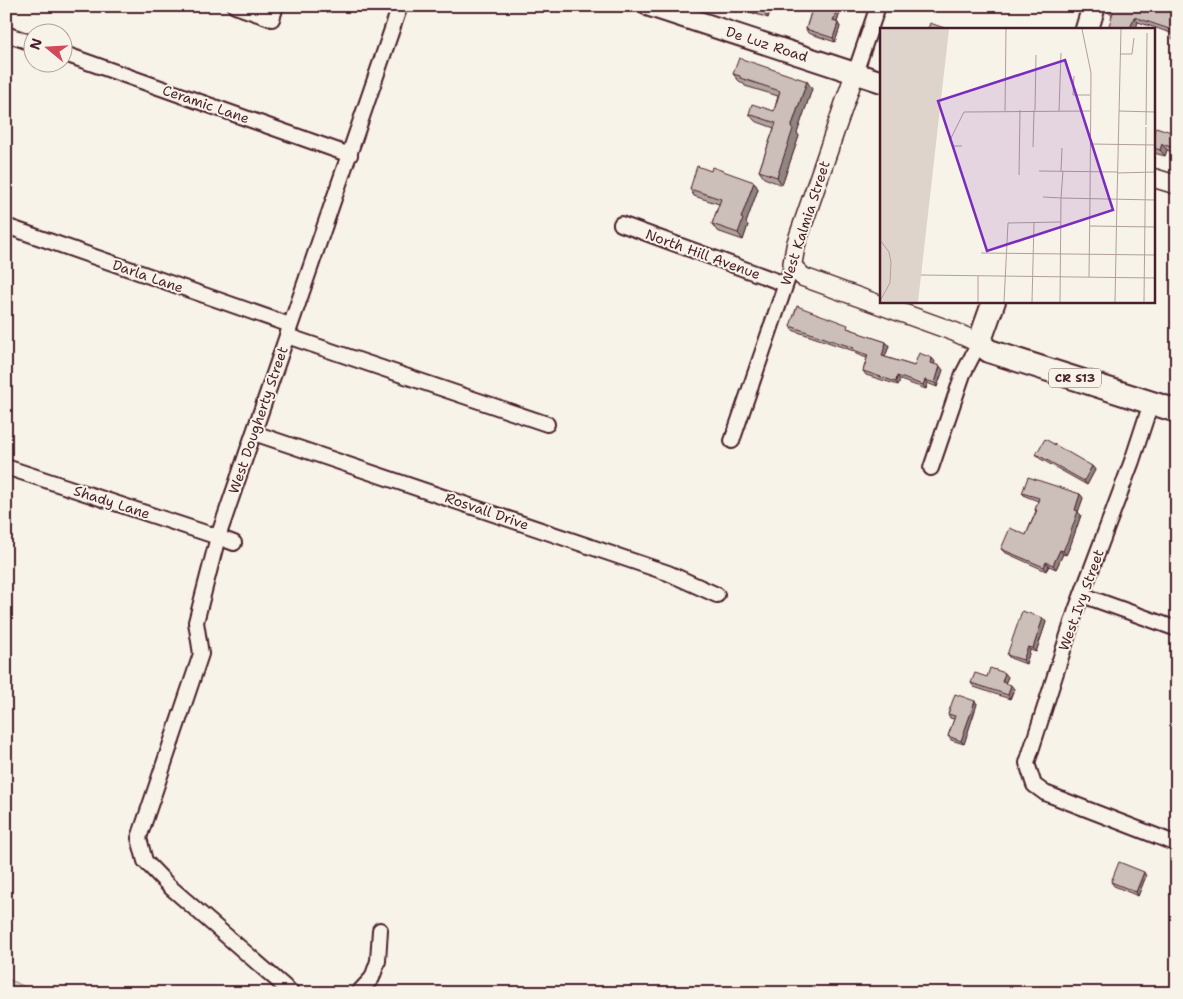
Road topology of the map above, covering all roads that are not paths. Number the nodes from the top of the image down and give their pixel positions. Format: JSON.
{"nodes":[{"id":1,"x":235,"y":6,"type":"edge"},
{"id":2,"x":276,"y":6,"type":"edge"},
{"id":3,"x":400,"y":6,"type":"edge"},
{"id":4,"x":878,"y":6,"type":"edge"},
{"id":5,"x":1094,"y":6,"type":"edge"},
{"id":6,"x":655,"y":7,"type":"edge"},
{"id":7,"x":1086,"y":28,"type":"edge"},
{"id":8,"x":6,"y":34,"type":"edge"},
{"id":9,"x":22,"y":40,"type":"edge"},
{"id":10,"x":72,"y":58,"type":"edge"},
{"id":11,"x":855,"y":73,"type":"junction"},
{"id":12,"x":880,"y":81,"type":"edge"},
{"id":13,"x":350,"y":155,"type":"junction"},
{"id":14,"x":1156,"y":179,"type":"edge"},
{"id":15,"x":1177,"y":185,"type":"edge"},
{"id":16,"x":621,"y":224,"type":"dead end"},
{"id":17,"x":6,"y":226,"type":"edge"},
{"id":18,"x":792,"y":266,"type":"junction"},
{"id":19,"x":785,"y":284,"type":"junction"},
{"id":20,"x":994,"y":302,"type":"edge"},
{"id":21,"x":288,"y":331,"type":"junction"},
{"id":22,"x":979,"y":343,"type":"junction"},
{"id":23,"x":1151,"y":403,"type":"junction"},
{"id":24,"x":1177,"y":411,"type":"edge"},
{"id":25,"x":547,"y":424,"type":"dead end"},
{"id":26,"x":254,"y":433,"type":"junction"},
{"id":27,"x":732,"y":441,"type":"dead end"},
{"id":28,"x":6,"y":467,"type":"edge"},
{"id":29,"x":931,"y":468,"type":"dead end"},
{"id":30,"x":218,"y":537,"type":"junction"},
{"id":31,"x":234,"y":543,"type":"dead end"},
{"id":32,"x":717,"y":595,"type":"dead end"},
{"id":33,"x":1082,"y":595,"type":"junction"},
{"id":34,"x":1177,"y":628,"type":"edge"},
{"id":35,"x":1177,"y":844,"type":"edge"},
{"id":36,"x":380,"y":930,"type":"dead end"},
{"id":37,"x":292,"y":993,"type":"edge"},
{"id":38,"x":358,"y":993,"type":"edge"}],
"edges":[{"from":1,"to":2,"type":"street"},
{"from":3,"to":13,"type":"street","name":"West Dougherty Street"},
{"from":4,"to":11,"type":"street","name":"West Kalmia Street"},
{"from":5,"to":7,"type":"main road"},
{"from":6,"to":11,"type":"main road","name":"De Luz Road"},
{"from":8,"to":9,"type":"street"},
{"from":10,"to":13,"type":"street","name":"Ceramic Lane"},
{"from":11,"to":12,"type":"main road","name":"De Luz Road"},
{"from":11,"to":18,"type":"street","name":"West Kalmia Street"},
{"from":13,"to":21,"type":"street","name":"West Dougherty Street"},
{"from":14,"to":15,"type":"street"},
{"from":16,"to":19,"type":"street","name":"North Hill Avenue"},
{"from":17,"to":21,"type":"street","name":"Darla Lane"},
{"from":18,"to":19,"type":"street","name":"West Kalmia Street"},
{"from":18,"to":22,"type":"street"},
{"from":19,"to":27,"type":"street","name":"West Kalmia Street"},
{"from":20,"to":22,"type":"main road"},
{"from":21,"to":25,"type":"street","name":"Darla Lane"},
{"from":21,"to":26,"type":"street","name":"West Dougherty Street"},
{"from":22,"to":23,"type":"main road","number":"CR S13"},
{"from":22,"to":29,"type":"street"},
{"from":23,"to":24,"type":"main road","number":"CR S13"},
{"from":23,"to":33,"type":"street","name":"West Ivy Street"},
{"from":26,"to":30,"type":"street","name":"West Dougherty Street"},
{"from":26,"to":32,"type":"street","name":"Rosvall Drive"},
{"from":28,"to":30,"type":"street","name":"Shady Lane"},
{"from":30,"to":31,"type":"street","name":"Shady Lane"},
{"from":30,"to":37,"type":"street","name":"West Dougherty Street"},
{"from":33,"to":34,"type":"street"},
{"from":33,"to":35,"type":"street","name":"West Ivy Street"},
{"from":36,"to":38,"type":"street"}]}
